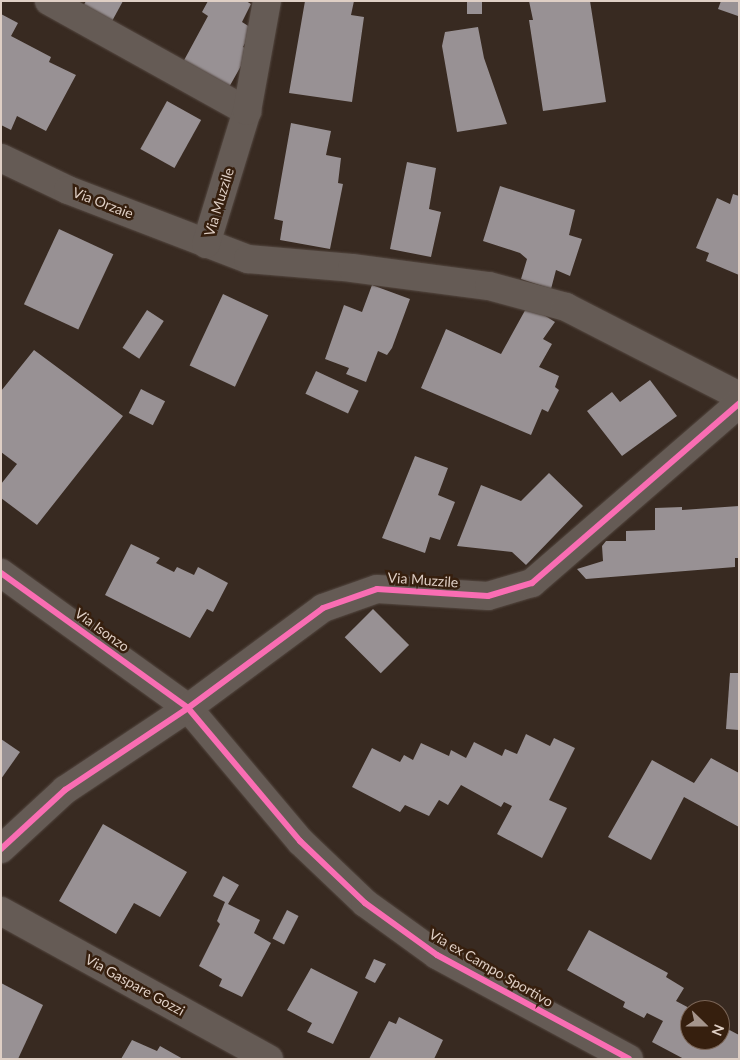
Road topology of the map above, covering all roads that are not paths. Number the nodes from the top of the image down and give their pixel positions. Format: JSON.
{"nodes":[{"id":1,"x":49,"y":1,"type":"edge"},
{"id":2,"x":267,"y":1,"type":"edge"},
{"id":3,"x":247,"y":111,"type":"junction"},
{"id":4,"x":1,"y":158,"type":"edge"},
{"id":5,"x":206,"y":244,"type":"junction"},
{"id":6,"x":739,"y":396,"type":"edge"},
{"id":7,"x":739,"y":404,"type":"edge"},
{"id":8,"x":1,"y":573,"type":"edge"},
{"id":9,"x":188,"y":708,"type":"junction"},
{"id":10,"x":1,"y":849,"type":"edge"},
{"id":11,"x":1,"y":911,"type":"edge"},
{"id":12,"x":269,"y":1059,"type":"edge"},
{"id":13,"x":629,"y":1059,"type":"edge"}],
"edges":[{"from":1,"to":3,"type":"street"},
{"from":2,"to":3,"type":"street","name":"Via Muzzile"},
{"from":3,"to":5,"type":"street","name":"Via Muzzile"},
{"from":4,"to":5,"type":"street","name":"Via Orzaie"},
{"from":5,"to":6,"type":"street","name":"Via Muzzile"},
{"from":7,"to":9,"type":"street","name":"Via Muzzile"},
{"from":8,"to":9,"type":"street","name":"Via Isonzo"},
{"from":9,"to":10,"type":"street","name":"Via Muzzile"},
{"from":9,"to":13,"type":"street","name":"Via ex Campo Sportivo"},
{"from":11,"to":12,"type":"street","name":"Via Gaspare Gozzi"}]}
